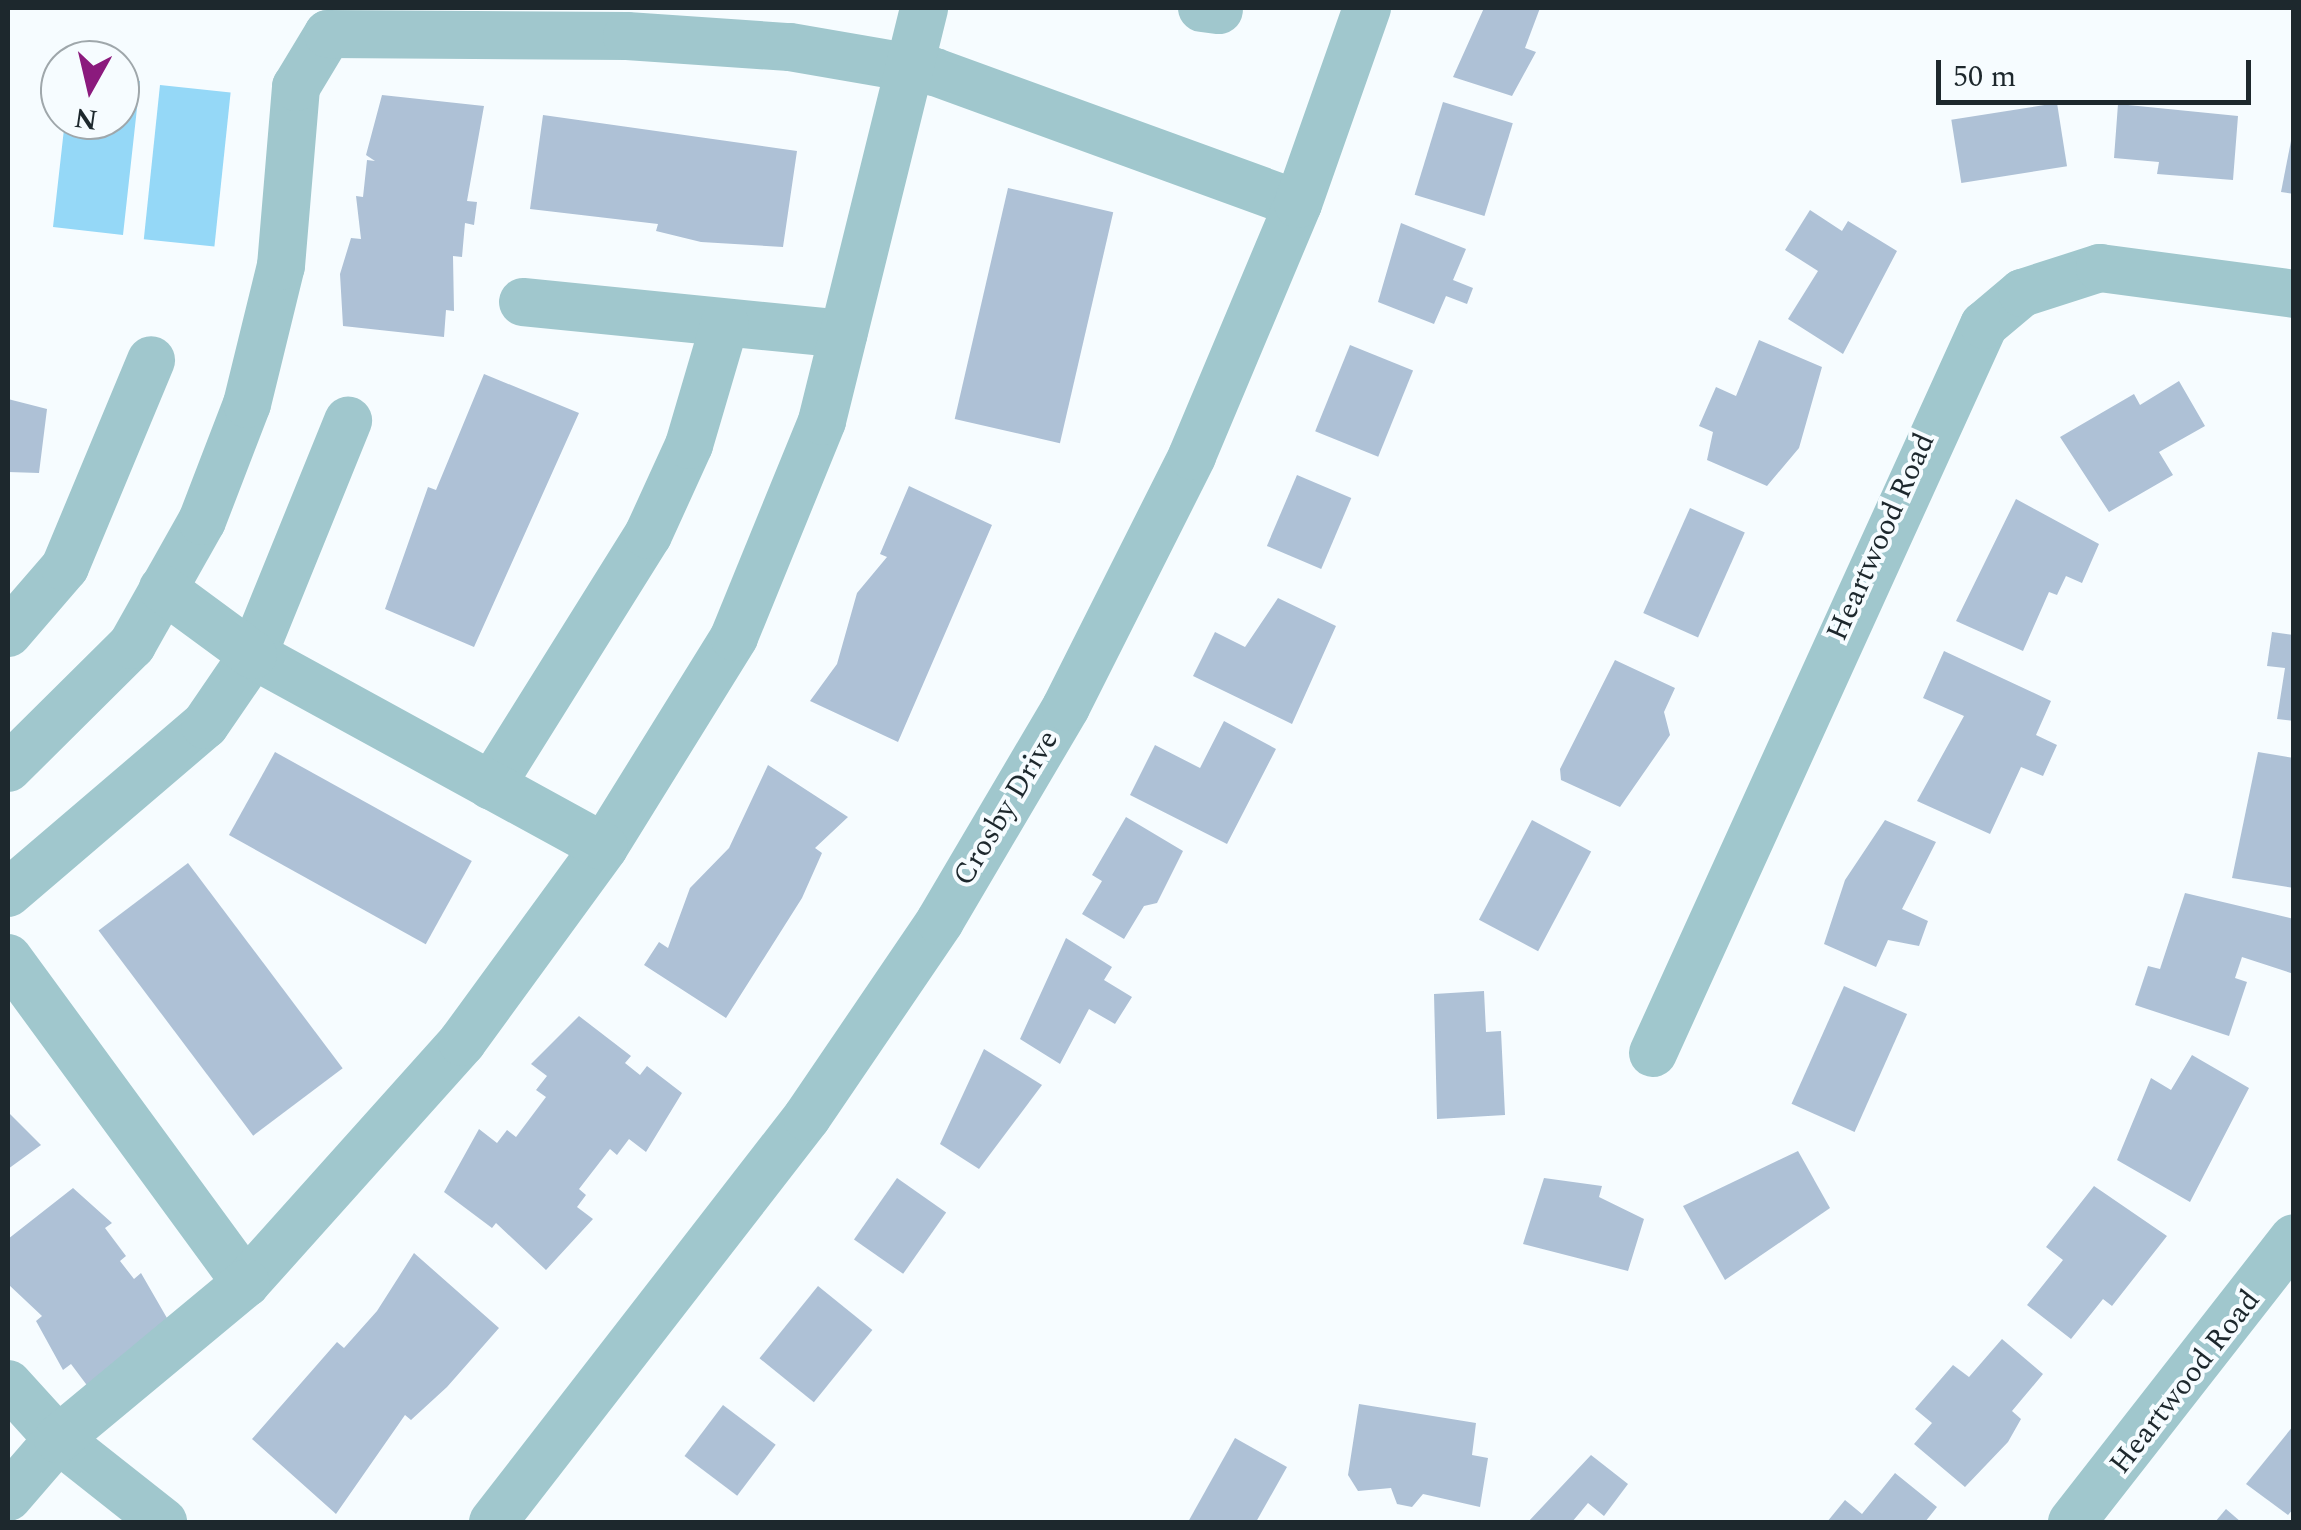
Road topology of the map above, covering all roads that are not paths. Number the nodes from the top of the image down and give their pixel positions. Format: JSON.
{"nodes":[{"id":1,"x":924,"y":8,"type":"edge"},
{"id":2,"x":1368,"y":8,"type":"edge"},
{"id":3,"x":628,"y":22,"type":"edge"},
{"id":4,"x":910,"y":68,"type":"junction"},
{"id":5,"x":1298,"y":204,"type":"junction"},
{"id":6,"x":2294,"y":294,"type":"edge"},
{"id":7,"x":523,"y":302,"type":"dead end"},
{"id":8,"x":726,"y":322,"type":"junction"},
{"id":9,"x":843,"y":334,"type":"junction"},
{"id":10,"x":152,"y":360,"type":"dead end"},
{"id":11,"x":348,"y":421,"type":"dead end"},
{"id":12,"x":163,"y":589,"type":"junction"},
{"id":13,"x":8,"y":633,"type":"edge"},
{"id":14,"x":253,"y":655,"type":"junction"},
{"id":15,"x":8,"y":768,"type":"edge"},
{"id":16,"x":491,"y":786,"type":"junction"},
{"id":17,"x":604,"y":847,"type":"junction"},
{"id":18,"x":8,"y":893,"type":"edge"},
{"id":19,"x":8,"y":958,"type":"edge"},
{"id":20,"x":1653,"y":1053,"type":"dead end"},
{"id":21,"x":2294,"y":1238,"type":"edge"},
{"id":22,"x":246,"y":1283,"type":"junction"},
{"id":23,"x":8,"y":1384,"type":"edge"},
{"id":24,"x":58,"y":1439,"type":"junction"},
{"id":25,"x":8,"y":1498,"type":"edge"},
{"id":26,"x":164,"y":1522,"type":"edge"},
{"id":27,"x":493,"y":1522,"type":"edge"},
{"id":28,"x":2072,"y":1522,"type":"edge"}],
"edges":[{"from":1,"to":4,"type":"street"},
{"from":2,"to":5,"type":"street","name":"Crosby Drive"},
{"from":3,"to":4,"type":"street"},
{"from":3,"to":12,"type":"street"},
{"from":4,"to":5,"type":"street"},
{"from":4,"to":9,"type":"street"},
{"from":5,"to":27,"type":"street","name":"Crosby Drive"},
{"from":6,"to":20,"type":"street","name":"Heartwood Road"},
{"from":7,"to":8,"type":"street"},
{"from":8,"to":9,"type":"street"},
{"from":8,"to":16,"type":"street"},
{"from":9,"to":17,"type":"street"},
{"from":10,"to":13,"type":"street"},
{"from":11,"to":14,"type":"street"},
{"from":12,"to":14,"type":"street"},
{"from":12,"to":15,"type":"street"},
{"from":14,"to":16,"type":"street"},
{"from":14,"to":18,"type":"street"},
{"from":16,"to":17,"type":"street"},
{"from":17,"to":22,"type":"street"},
{"from":19,"to":22,"type":"street"},
{"from":21,"to":28,"type":"street","name":"Heartwood Road"},
{"from":22,"to":24,"type":"street"},
{"from":23,"to":24,"type":"street"},
{"from":24,"to":25,"type":"street"},
{"from":24,"to":26,"type":"street"}]}
